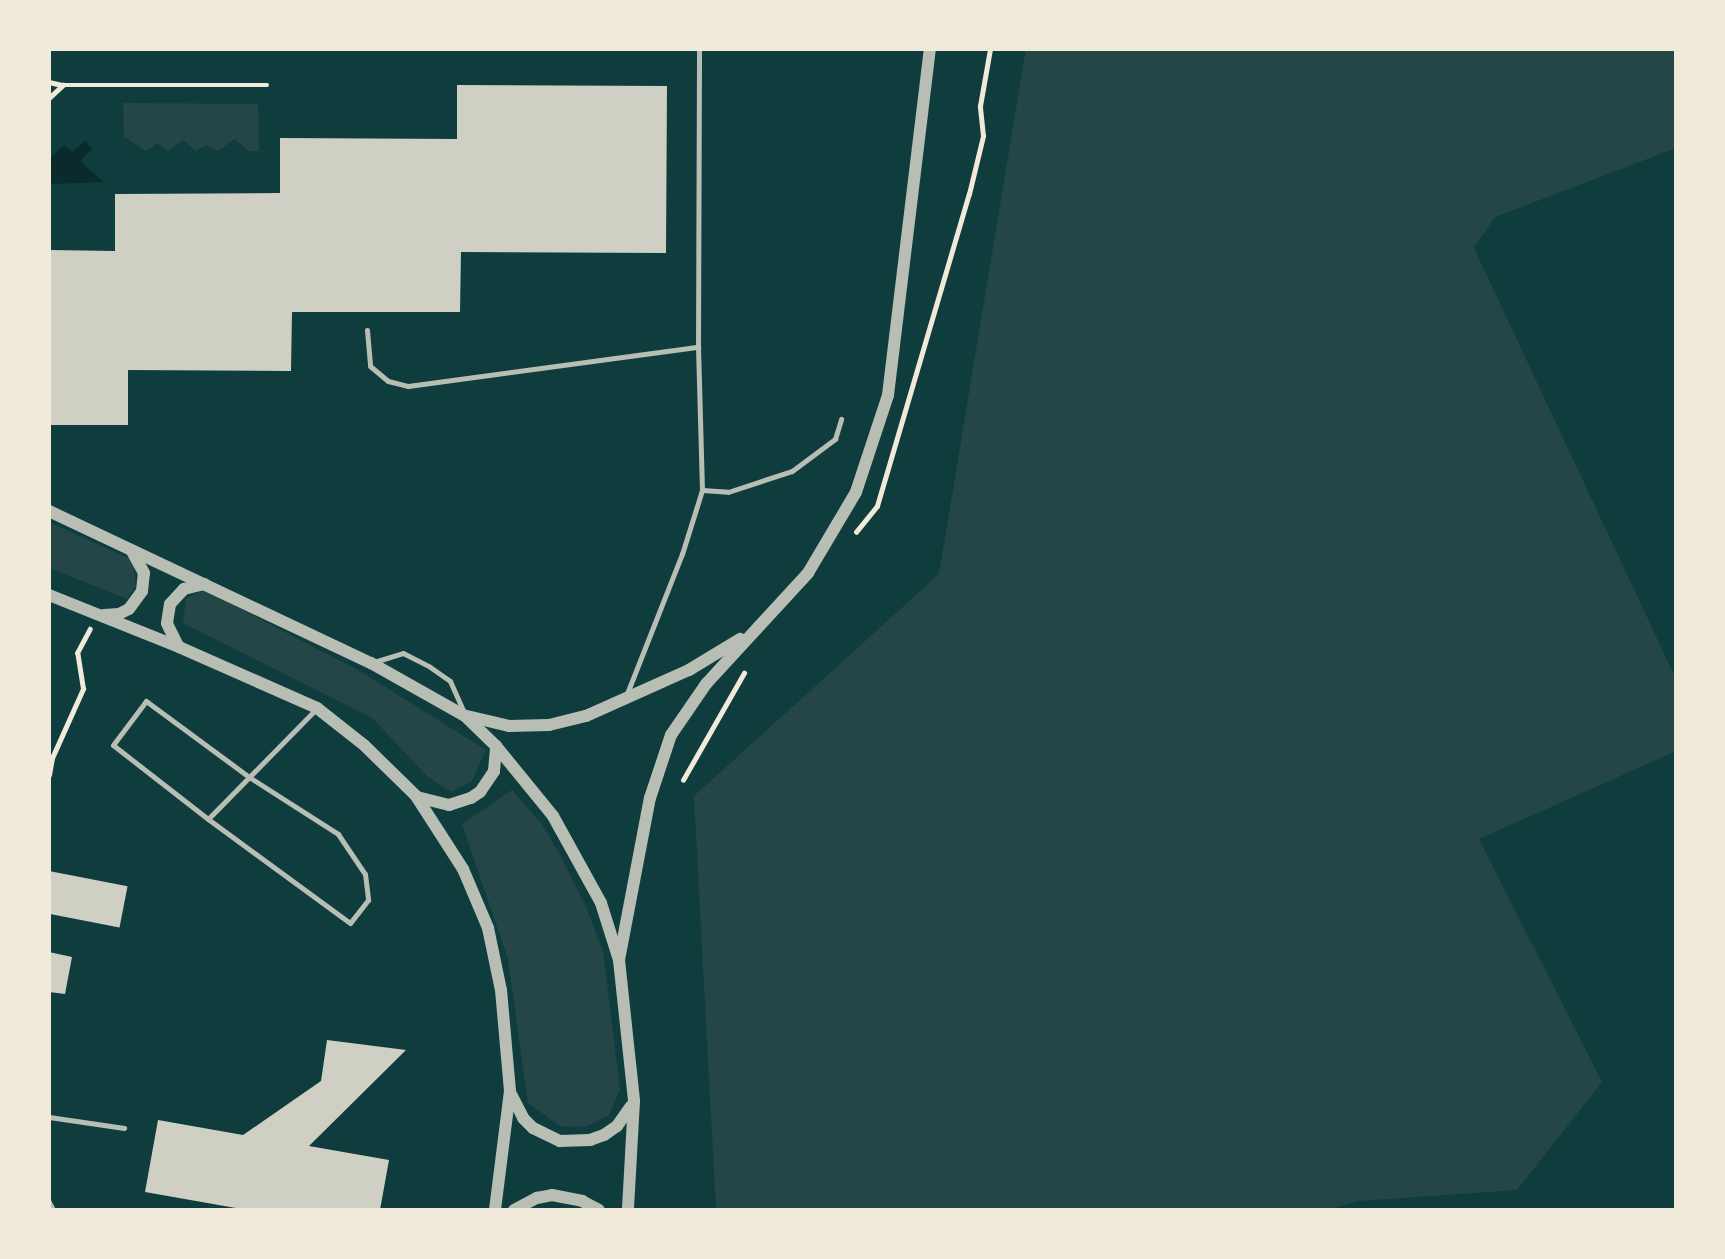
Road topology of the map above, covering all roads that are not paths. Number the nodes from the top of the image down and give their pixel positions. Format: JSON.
{"nodes":[{"id":1,"x":699,"y":49,"type":"edge"},
{"id":2,"x":930,"y":49,"type":"edge"},
{"id":3,"x":367,"y":330,"type":"dead end"},
{"id":4,"x":698,"y":347,"type":"junction"},
{"id":5,"x":841,"y":419,"type":"dead end"},
{"id":6,"x":702,"y":490,"type":"junction"},
{"id":7,"x":49,"y":511,"type":"edge"},
{"id":8,"x":130,"y":549,"type":"junction"},
{"id":9,"x":204,"y":584,"type":"junction"},
{"id":10,"x":49,"y":594,"type":"edge"},
{"id":11,"x":97,"y":614,"type":"junction"},
{"id":12,"x":749,"y":633,"type":"junction"},
{"id":13,"x":179,"y":647,"type":"junction"},
{"id":14,"x":371,"y":663,"type":"junction"},
{"id":15,"x":625,"y":699,"type":"junction"},
{"id":16,"x":317,"y":708,"type":"junction"},
{"id":17,"x":465,"y":716,"type":"junction"},
{"id":18,"x":496,"y":746,"type":"junction"},
{"id":19,"x":249,"y":777,"type":"junction"},
{"id":20,"x":416,"y":796,"type":"junction"},
{"id":21,"x":208,"y":819,"type":"junction"},
{"id":22,"x":619,"y":960,"type":"junction"},
{"id":23,"x":510,"y":1091,"type":"junction"},
{"id":24,"x":634,"y":1101,"type":"junction"},
{"id":25,"x":49,"y":1117,"type":"edge"},
{"id":26,"x":124,"y":1128,"type":"dead end"},
{"id":27,"x":49,"y":1202,"type":"edge"},
{"id":28,"x":53,"y":1210,"type":"edge"},
{"id":29,"x":495,"y":1210,"type":"edge"},
{"id":30,"x":514,"y":1210,"type":"edge"},
{"id":31,"x":599,"y":1210,"type":"edge"},
{"id":32,"x":628,"y":1210,"type":"edge"}],
"edges":[{"from":1,"to":4,"type":"lane"},
{"from":2,"to":12,"type":"street"},
{"from":3,"to":4,"type":"lane"},
{"from":4,"to":6,"type":"lane"},
{"from":5,"to":6,"type":"lane"},
{"from":6,"to":15,"type":"lane"},
{"from":7,"to":8,"type":"street"},
{"from":8,"to":9,"type":"street"},
{"from":8,"to":11,"type":"street"},
{"from":9,"to":13,"type":"street"},
{"from":9,"to":14,"type":"street"},
{"from":10,"to":11,"type":"street"},
{"from":11,"to":13,"type":"street"},
{"from":12,"to":15,"type":"street"},
{"from":12,"to":22,"type":"street"},
{"from":13,"to":16,"type":"street"},
{"from":14,"to":17,"type":"street"},
{"from":14,"to":17,"type":"lane"},
{"from":15,"to":17,"type":"street"},
{"from":16,"to":19,"type":"lane"},
{"from":16,"to":20,"type":"street"},
{"from":17,"to":18,"type":"street"},
{"from":18,"to":20,"type":"street"},
{"from":18,"to":22,"type":"street"},
{"from":19,"to":21,"type":"lane"},
{"from":19,"to":21,"type":"lane"},
{"from":19,"to":21,"type":"lane"},
{"from":20,"to":23,"type":"street"},
{"from":22,"to":24,"type":"street"},
{"from":23,"to":24,"type":"street"},
{"from":23,"to":29,"type":"street"},
{"from":24,"to":32,"type":"street"},
{"from":25,"to":26,"type":"lane"},
{"from":27,"to":28,"type":"lane"},
{"from":30,"to":31,"type":"street"}]}
